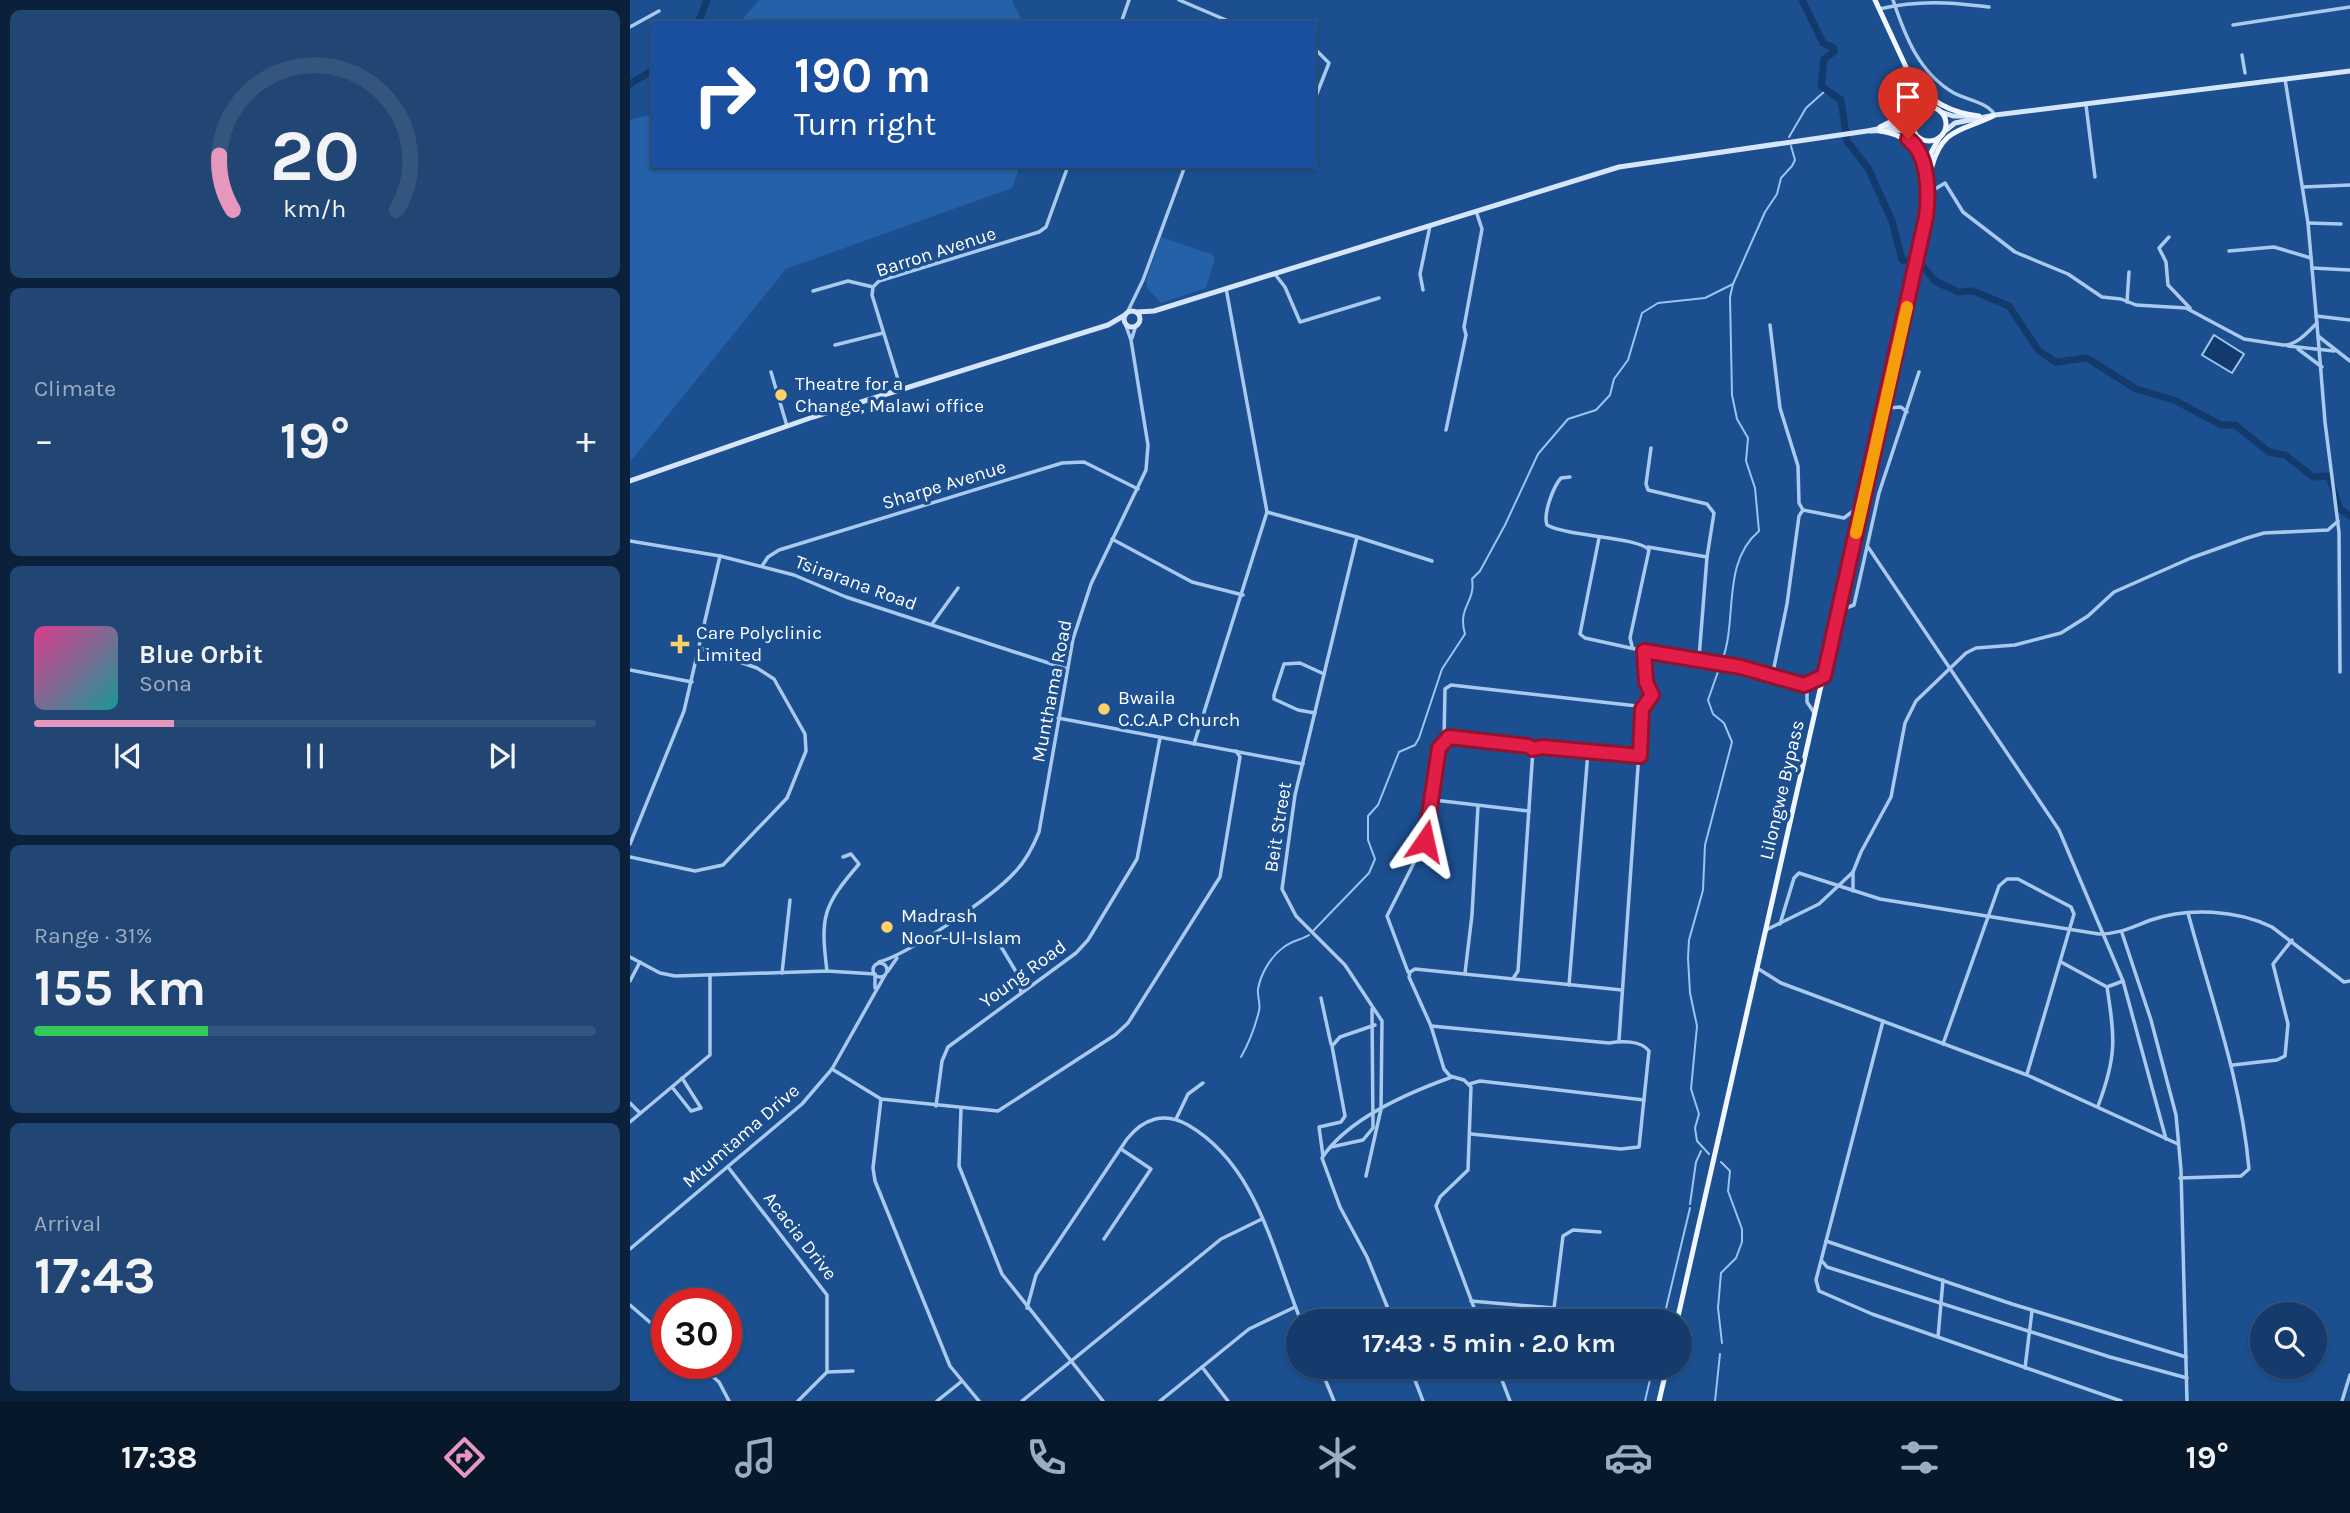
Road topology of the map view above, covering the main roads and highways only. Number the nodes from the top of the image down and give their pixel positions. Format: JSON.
{"nodes":[{"id":1,"x":1875,"y":0,"type":"edge"},
{"id":2,"x":2350,"y":71,"type":"edge"},
{"id":3,"x":1910,"y":77,"type":"junction"},
{"id":4,"x":1934,"y":107,"type":"junction"},
{"id":5,"x":1941,"y":112,"type":"junction"},
{"id":6,"x":1994,"y":115,"type":"junction"},
{"id":7,"x":1979,"y":116,"type":"junction"},
{"id":8,"x":1914,"y":117,"type":"junction"},
{"id":9,"x":1880,"y":129,"type":"junction"},
{"id":10,"x":1945,"y":131,"type":"junction"},
{"id":11,"x":1917,"y":135,"type":"junction"},
{"id":12,"x":1939,"y":138,"type":"junction"},
{"id":13,"x":1929,"y":179,"type":"junction"},
{"id":14,"x":1928,"y":201,"type":"junction"},
{"id":15,"x":1154,"y":311,"type":"junction"},
{"id":16,"x":1137,"y":312,"type":"junction"},
{"id":17,"x":1126,"y":314,"type":"junction"},
{"id":18,"x":1138,"y":323,"type":"junction"},
{"id":19,"x":1108,"y":325,"type":"junction"},
{"id":20,"x":1126,"y":326,"type":"junction"},
{"id":21,"x":630,"y":481,"type":"edge"},
{"id":22,"x":1680,"y":1309,"type":"edge"},
{"id":23,"x":1664,"y":1379,"type":"edge"},
{"id":24,"x":1659,"y":1401,"type":"edge"}],
"edges":[{"from":1,"to":3,"type":"main road"},
{"from":2,"to":6,"type":"main road"},
{"from":3,"to":4,"type":"main road"},
{"from":3,"to":7,"type":"main road"},
{"from":3,"to":8,"type":"main road"},
{"from":3,"to":9,"type":"main road"},
{"from":4,"to":5,"type":"main road"},
{"from":4,"to":8,"type":"main road"},
{"from":5,"to":7,"type":"main road"},
{"from":5,"to":10,"type":"main road"},
{"from":6,"to":7,"type":"main road"},
{"from":6,"to":10,"type":"main road"},
{"from":6,"to":13,"type":"main road"},
{"from":8,"to":9,"type":"main road"},
{"from":8,"to":11,"type":"main road"},
{"from":9,"to":11,"type":"main road"},
{"from":9,"to":14,"type":"main road"},
{"from":9,"to":15,"type":"main road"},
{"from":10,"to":12,"type":"main road"},
{"from":11,"to":12,"type":"main road"},
{"from":11,"to":13,"type":"main road","name":"Lilongwe Bypass"},
{"from":12,"to":13,"type":"main road","name":"Lilongwe Bypass"},
{"from":13,"to":14,"type":"main road","name":"Lilongwe Bypass"},
{"from":14,"to":22,"type":"main road","name":"Lilongwe Bypass"},
{"from":15,"to":16,"type":"main road"},
{"from":15,"to":18,"type":"main road"},
{"from":16,"to":17,"type":"main road"},
{"from":16,"to":18,"type":"main road"},
{"from":17,"to":19,"type":"main road"},
{"from":17,"to":20,"type":"main road"},
{"from":18,"to":20,"type":"main road"},
{"from":19,"to":20,"type":"main road"},
{"from":19,"to":21,"type":"main road"},
{"from":23,"to":24,"type":"main road"}]}
